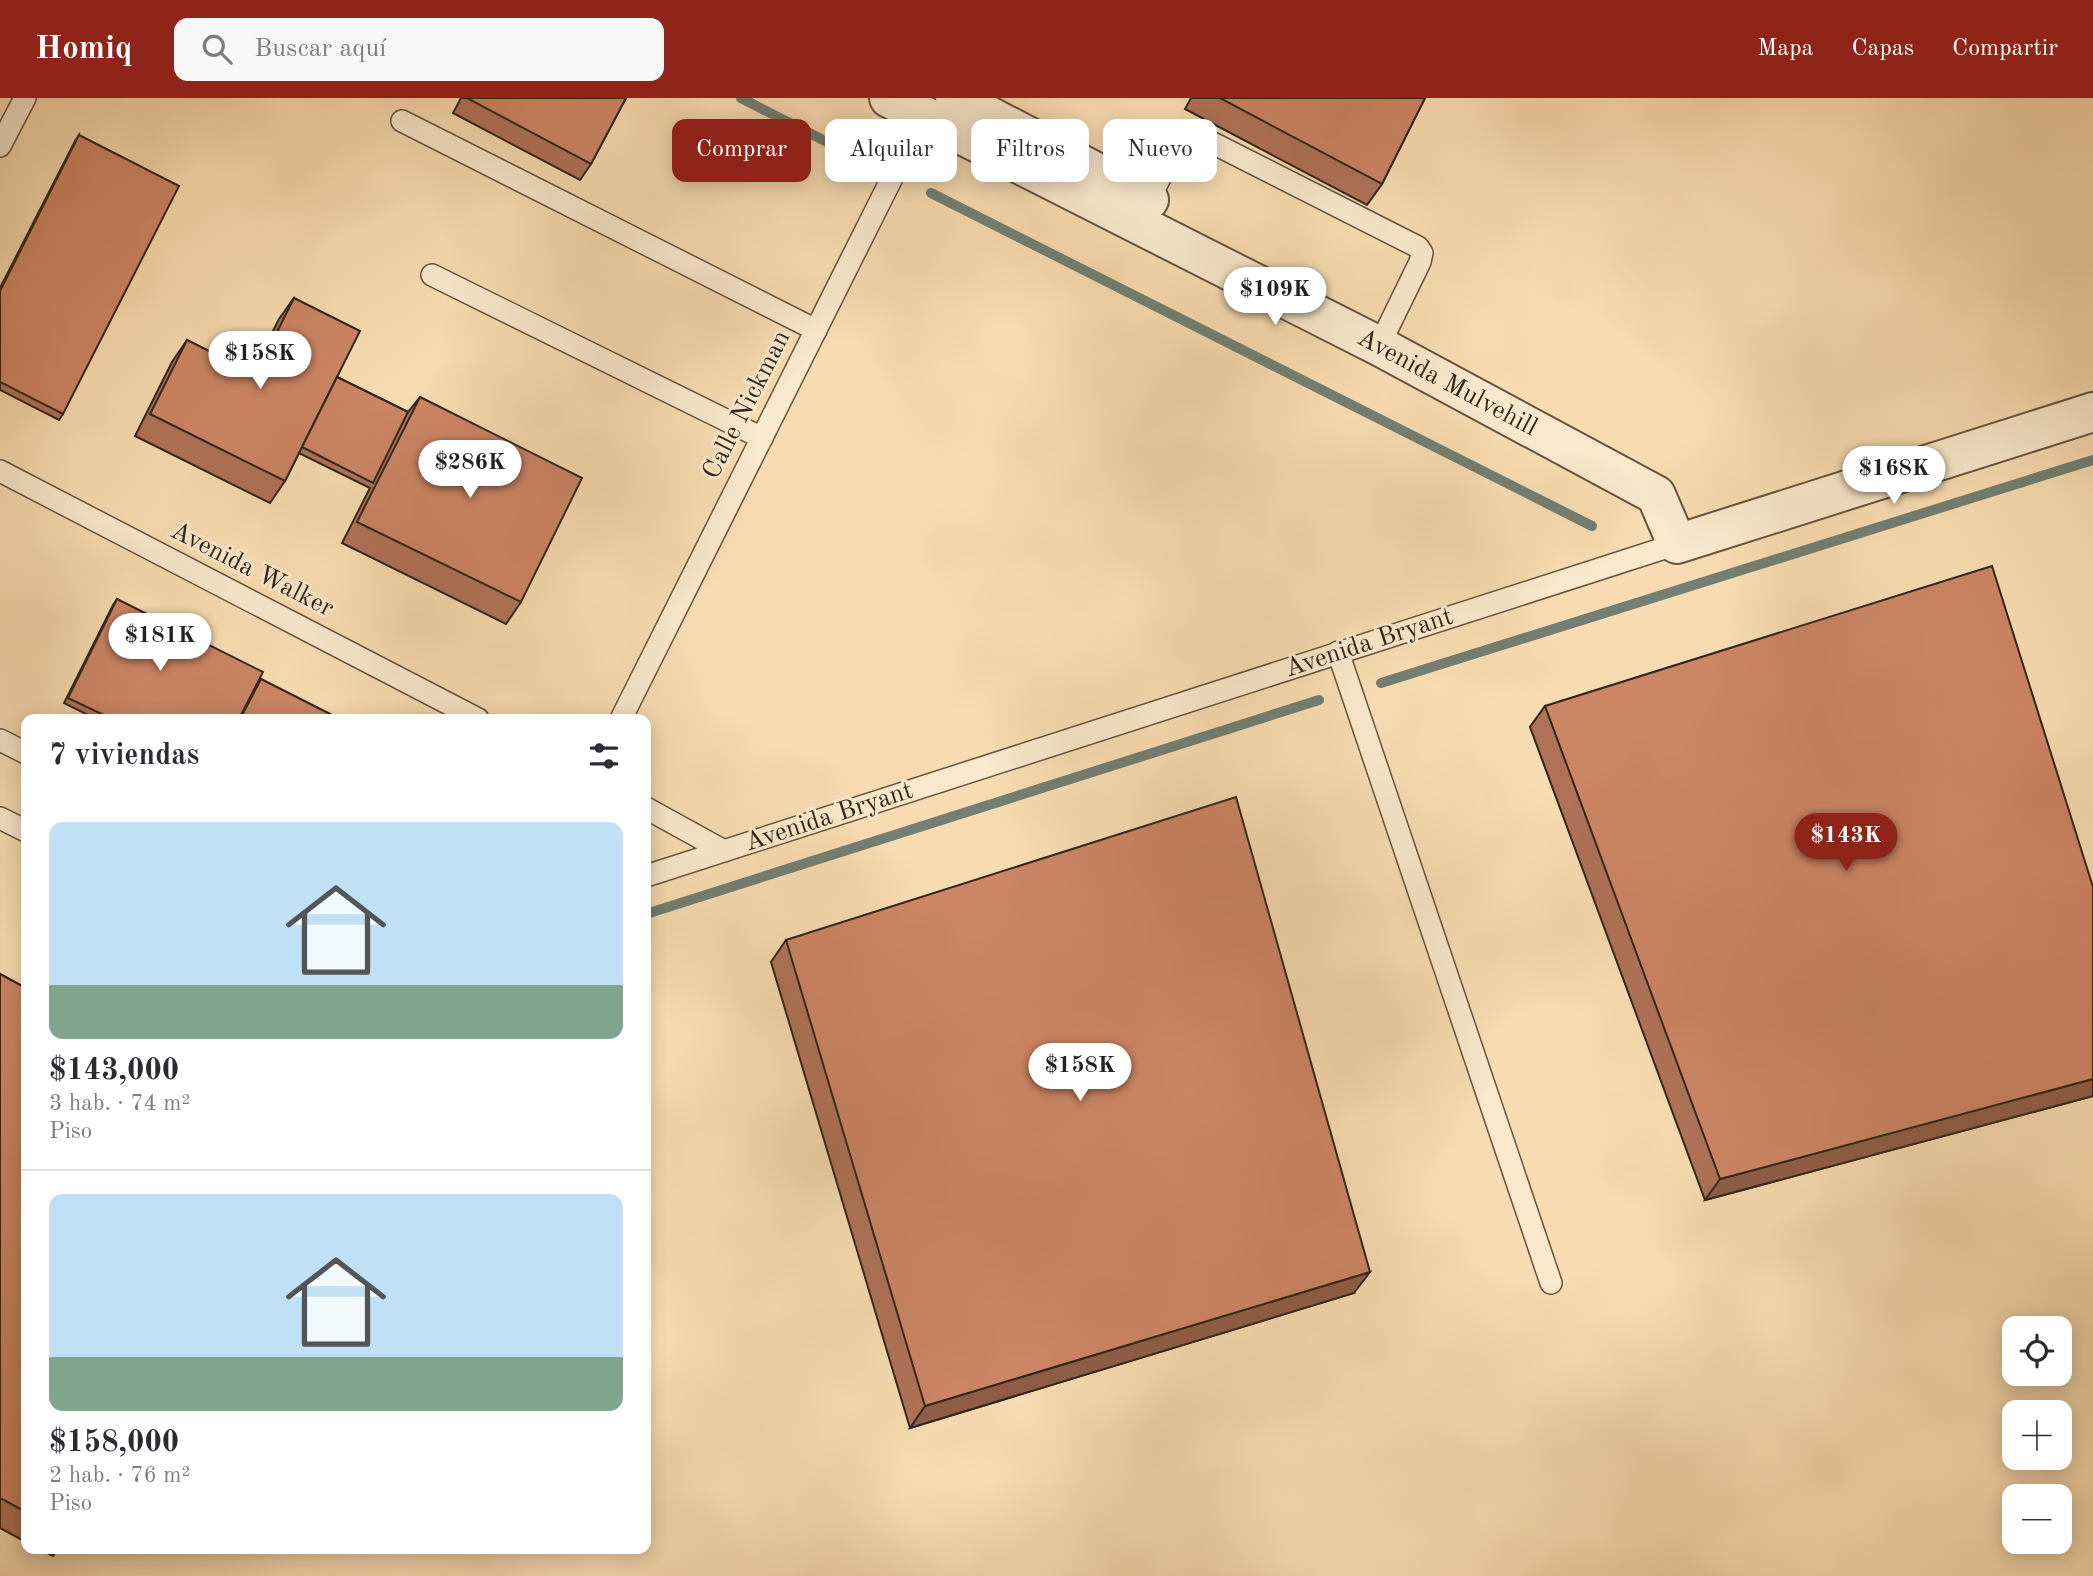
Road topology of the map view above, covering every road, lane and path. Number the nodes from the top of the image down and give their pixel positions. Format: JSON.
{"nodes":[{"id":1,"x":25,"y":98,"type":"edge"},
{"id":2,"x":889,"y":98,"type":"edge"},
{"id":3,"x":939,"y":107,"type":"edge"},
{"id":4,"x":402,"y":121,"type":"dead end"},
{"id":5,"x":0,"y":146,"type":"edge"},
{"id":6,"x":1143,"y":212,"type":"junction"},
{"id":7,"x":432,"y":275,"type":"dead end"},
{"id":8,"x":816,"y":330,"type":"junction"},
{"id":9,"x":1379,"y":346,"type":"junction"},
{"id":10,"x":2093,"y":412,"type":"edge"},
{"id":11,"x":762,"y":438,"type":"junction"},
{"id":12,"x":0,"y":471,"type":"edge"},
{"id":13,"x":1677,"y":544,"type":"junction"},
{"id":14,"x":1338,"y":652,"type":"junction"},
{"id":15,"x":468,"y":714,"type":"edge"},
{"id":16,"x":624,"y":714,"type":"edge"},
{"id":17,"x":0,"y":740,"type":"edge"},
{"id":18,"x":21,"y":750,"type":"edge"},
{"id":19,"x":651,"y":811,"type":"edge"},
{"id":20,"x":0,"y":818,"type":"edge"},
{"id":21,"x":21,"y":828,"type":"edge"},
{"id":22,"x":724,"y":851,"type":"junction"},
{"id":23,"x":651,"y":874,"type":"edge"},
{"id":24,"x":1551,"y":1283,"type":"dead end"}],
"edges":[{"from":1,"to":5,"type":"lane"},
{"from":2,"to":3,"type":"street","name":"Avenida Mulvehill"},
{"from":3,"to":6,"type":"street","name":"Avenida Mulvehill"},
{"from":3,"to":8,"type":"lane","name":"Calle Nickman"},
{"from":4,"to":8,"type":"lane"},
{"from":6,"to":9,"type":"street","name":"Avenida Mulvehill"},
{"from":6,"to":9,"type":"lane"},
{"from":7,"to":11,"type":"lane"},
{"from":8,"to":11,"type":"lane","name":"Calle Nickman"},
{"from":9,"to":13,"type":"street","name":"Avenida Mulvehill"},
{"from":10,"to":13,"type":"street","name":"Avenida Bryant"},
{"from":11,"to":16,"type":"lane","name":"Calle Nickman"},
{"from":12,"to":15,"type":"lane","name":"Avenida Walker"},
{"from":13,"to":14,"type":"lane","name":"Avenida Bryant"},
{"from":14,"to":22,"type":"lane","name":"Avenida Bryant"},
{"from":14,"to":24,"type":"lane"},
{"from":17,"to":18,"type":"lane"},
{"from":19,"to":22,"type":"lane"},
{"from":20,"to":21,"type":"lane"},
{"from":22,"to":23,"type":"lane","name":"Avenida Bryant"}]}
